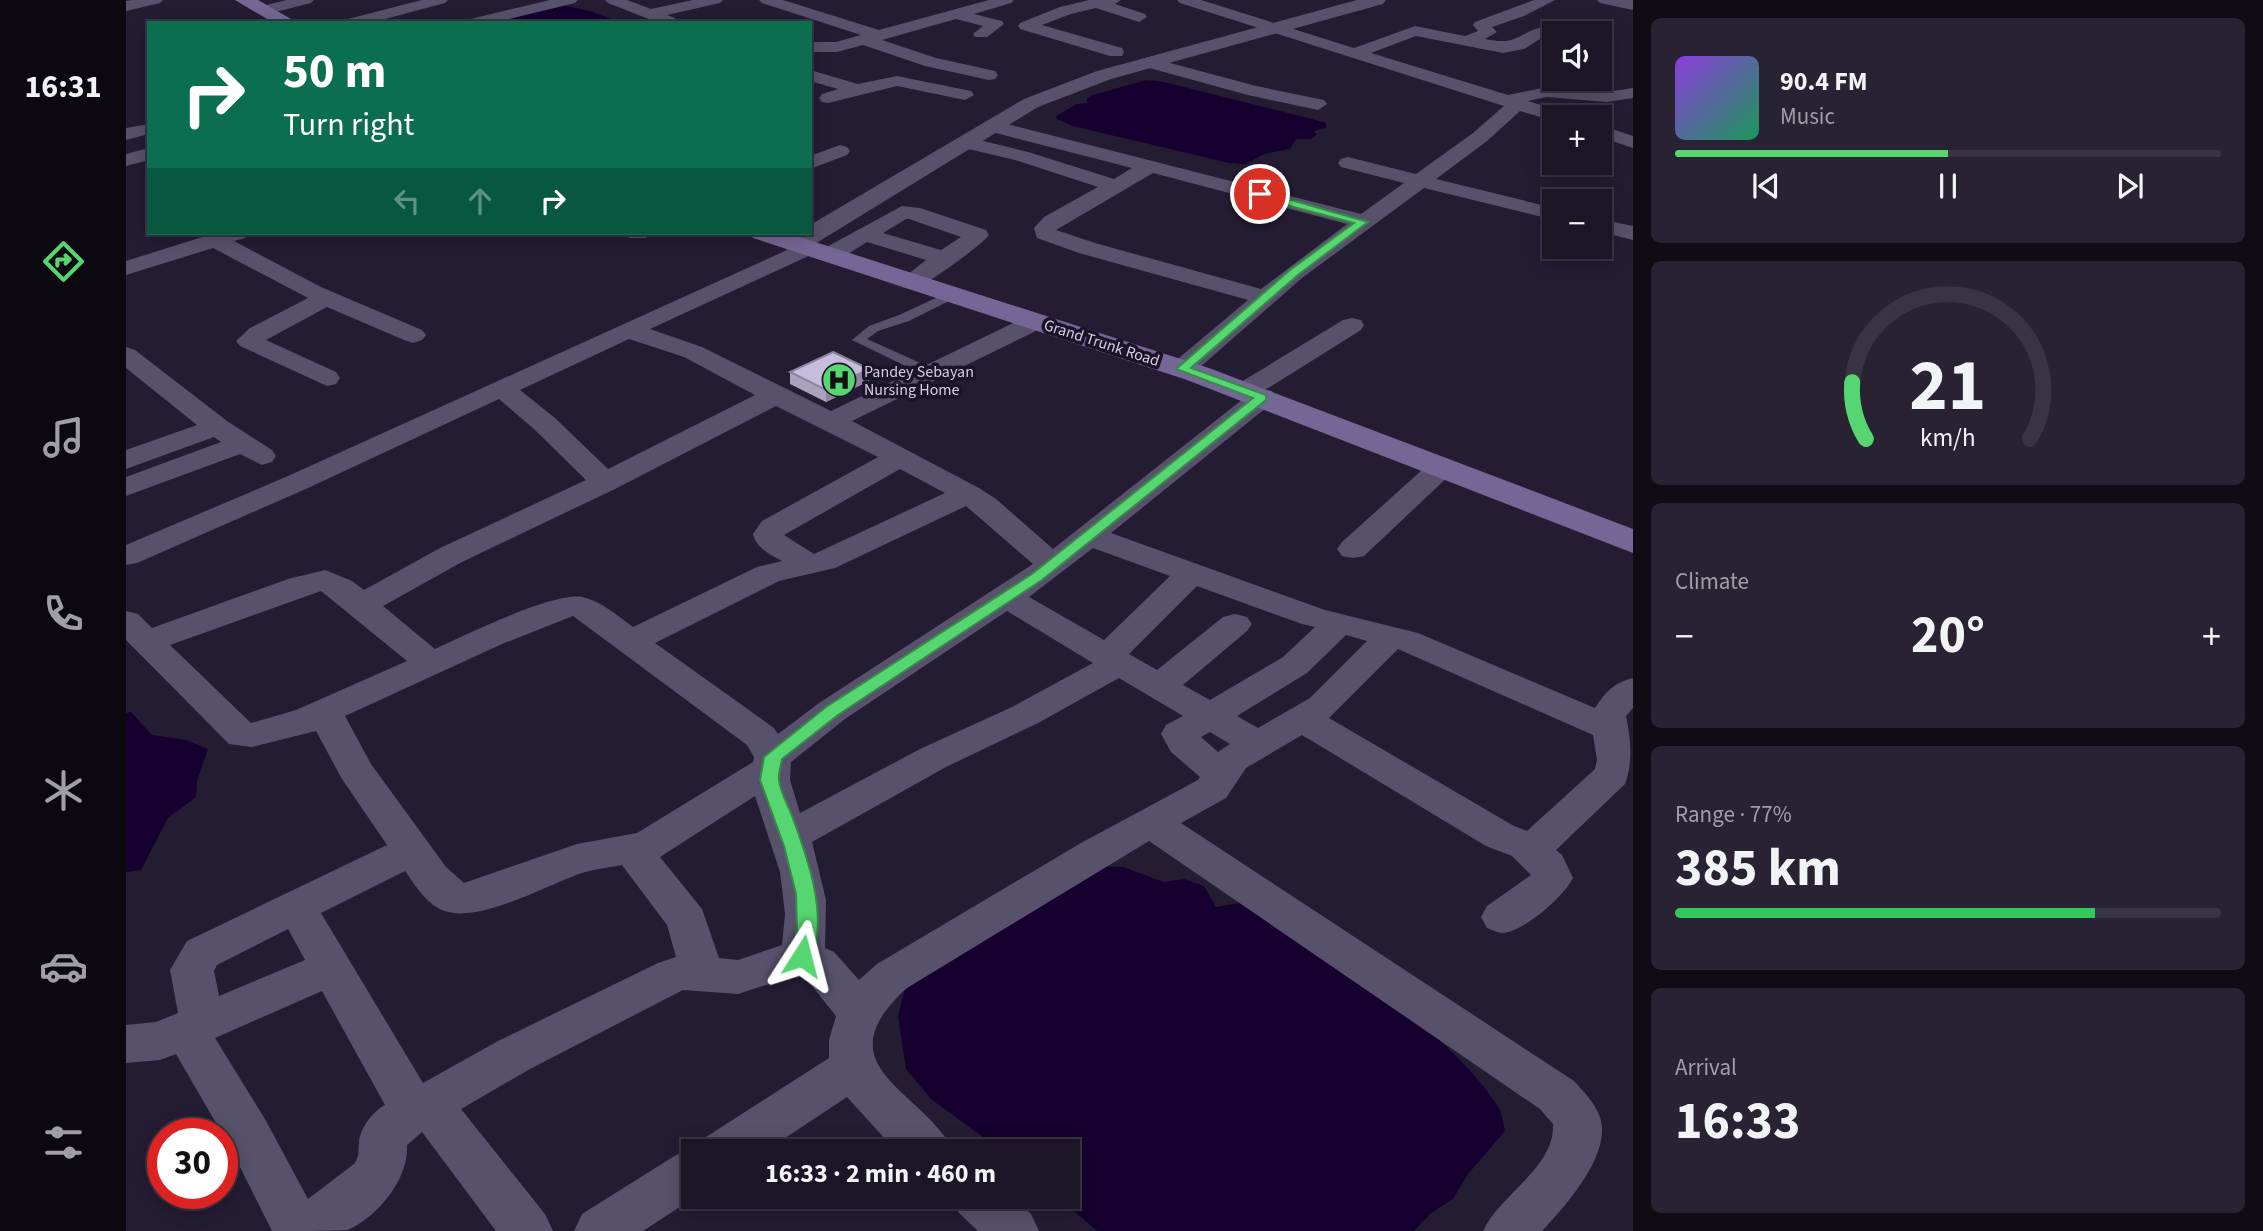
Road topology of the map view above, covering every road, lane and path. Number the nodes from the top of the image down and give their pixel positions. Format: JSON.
{"nodes":[{"id":1,"x":155,"y":0,"type":"edge"},
{"id":2,"x":244,"y":0,"type":"edge"},
{"id":3,"x":306,"y":0,"type":"edge"},
{"id":4,"x":440,"y":0,"type":"edge"},
{"id":5,"x":570,"y":0,"type":"edge"},
{"id":6,"x":612,"y":0,"type":"edge"},
{"id":7,"x":715,"y":0,"type":"edge"},
{"id":8,"x":768,"y":0,"type":"edge"},
{"id":9,"x":1006,"y":0,"type":"edge"},
{"id":10,"x":1113,"y":0,"type":"edge"},
{"id":11,"x":1185,"y":0,"type":"edge"},
{"id":12,"x":1377,"y":0,"type":"edge"},
{"id":13,"x":1547,"y":0,"type":"edge"},
{"id":14,"x":1605,"y":0,"type":"edge"},
{"id":15,"x":1096,"y":3,"type":"junction"},
{"id":16,"x":1633,"y":5,"type":"edge"},
{"id":17,"x":264,"y":10,"type":"junction"},
{"id":18,"x":130,"y":11,"type":"edge"},
{"id":19,"x":648,"y":14,"type":"junction"},
{"id":20,"x":957,"y":14,"type":"junction"},
{"id":21,"x":1139,"y":17,"type":"dead end"},
{"id":22,"x":285,"y":21,"type":"edge"},
{"id":23,"x":358,"y":21,"type":"edge"},
{"id":24,"x":481,"y":21,"type":"edge"},
{"id":25,"x":668,"y":21,"type":"edge"},
{"id":26,"x":1262,"y":24,"type":"junction"},
{"id":27,"x":1542,"y":32,"type":"edge"},
{"id":28,"x":981,"y":34,"type":"dead end"},
{"id":29,"x":872,"y":38,"type":"junction"},
{"id":30,"x":1466,"y":41,"type":"junction"},
{"id":31,"x":1488,"y":46,"type":"junction"},
{"id":32,"x":812,"y":47,"type":"edge"},
{"id":33,"x":1116,"y":52,"type":"dead end"},
{"id":34,"x":1355,"y":53,"type":"junction"},
{"id":35,"x":1453,"y":58,"type":"dead end"},
{"id":36,"x":1148,"y":62,"type":"junction"},
{"id":37,"x":989,"y":75,"type":"dead end"},
{"id":38,"x":812,"y":76,"type":"edge"},
{"id":39,"x":1520,"y":81,"type":"dead end"},
{"id":40,"x":831,"y":90,"type":"junction"},
{"id":41,"x":812,"y":91,"type":"edge"},
{"id":42,"x":1547,"y":92,"type":"junction"},
{"id":43,"x":1633,"y":93,"type":"edge"},
{"id":44,"x":965,"y":95,"type":"dead end"},
{"id":45,"x":1513,"y":102,"type":"junction"},
{"id":46,"x":1318,"y":104,"type":"dead end"},
{"id":47,"x":1542,"y":111,"type":"edge"},
{"id":48,"x":995,"y":127,"type":"junction"},
{"id":49,"x":147,"y":130,"type":"edge"},
{"id":50,"x":126,"y":134,"type":"edge"},
{"id":51,"x":1612,"y":135,"type":"edge"},
{"id":52,"x":1633,"y":142,"type":"edge"},
{"id":53,"x":968,"y":143,"type":"junction"},
{"id":54,"x":840,"y":151,"type":"dead end"},
{"id":55,"x":147,"y":155,"type":"edge"},
{"id":56,"x":126,"y":160,"type":"edge"},
{"id":57,"x":812,"y":162,"type":"edge"},
{"id":58,"x":1348,"y":163,"type":"dead end"},
{"id":59,"x":1151,"y":166,"type":"junction"},
{"id":60,"x":1419,"y":180,"type":"junction"},
{"id":61,"x":1116,"y":186,"type":"junction"},
{"id":62,"x":855,"y":209,"type":"junction"},
{"id":63,"x":1542,"y":211,"type":"edge"},
{"id":64,"x":891,"y":218,"type":"junction"},
{"id":65,"x":1362,"y":222,"type":"junction"},
{"id":66,"x":1612,"y":229,"type":"edge"},
{"id":67,"x":812,"y":231,"type":"edge"},
{"id":68,"x":1633,"y":233,"type":"edge"},
{"id":69,"x":864,"y":234,"type":"junction"},
{"id":70,"x":233,"y":235,"type":"edge"},
{"id":71,"x":216,"y":240,"type":"junction"},
{"id":72,"x":790,"y":242,"type":"edge"},
{"id":73,"x":945,"y":258,"type":"junction"},
{"id":74,"x":126,"y":268,"type":"edge"},
{"id":75,"x":909,"y":282,"type":"junction"},
{"id":76,"x":951,"y":295,"type":"junction"},
{"id":77,"x":1264,"y":297,"type":"junction"},
{"id":78,"x":325,"y":299,"type":"junction"},
{"id":79,"x":1037,"y":321,"type":"junction"},
{"id":80,"x":1352,"y":325,"type":"dead end"},
{"id":81,"x":627,"y":330,"type":"junction"},
{"id":82,"x":413,"y":335,"type":"dead end"},
{"id":83,"x":133,"y":368,"type":"edge"},
{"id":84,"x":1182,"y":369,"type":"junction"},
{"id":85,"x":930,"y":373,"type":"junction"},
{"id":86,"x":327,"y":378,"type":"dead end"},
{"id":87,"x":502,"y":388,"type":"junction"},
{"id":88,"x":1253,"y":394,"type":"junction"},
{"id":89,"x":780,"y":397,"type":"junction"},
{"id":90,"x":207,"y":419,"type":"junction"},
{"id":91,"x":831,"y":421,"type":"junction"},
{"id":92,"x":126,"y":436,"type":"edge"},
{"id":93,"x":900,"y":457,"type":"junction"},
{"id":94,"x":126,"y":460,"type":"edge"},
{"id":95,"x":1442,"y":467,"type":"junction"},
{"id":96,"x":605,"y":483,"type":"junction"},
{"id":97,"x":126,"y":487,"type":"edge"},
{"id":98,"x":968,"y":494,"type":"junction"},
{"id":99,"x":1089,"y":536,"type":"junction"},
{"id":100,"x":1633,"y":542,"type":"edge"},
{"id":101,"x":1353,"y":549,"type":"dead end"},
{"id":102,"x":126,"y":556,"type":"edge"},
{"id":103,"x":807,"y":564,"type":"junction"},
{"id":104,"x":1053,"y":565,"type":"junction"},
{"id":105,"x":1192,"y":573,"type":"junction"},
{"id":106,"x":1006,"y":597,"type":"junction"},
{"id":107,"x":362,"y":605,"type":"junction"},
{"id":108,"x":1339,"y":622,"type":"junction"},
{"id":109,"x":1235,"y":624,"type":"dead end"},
{"id":110,"x":136,"y":631,"type":"edge"},
{"id":111,"x":1392,"y":635,"type":"junction"},
{"id":112,"x":631,"y":640,"type":"junction"},
{"id":113,"x":1113,"y":660,"type":"junction"},
{"id":114,"x":431,"y":663,"type":"junction"},
{"id":115,"x":1159,"y":687,"type":"junction"},
{"id":116,"x":1633,"y":689,"type":"edge"},
{"id":117,"x":1209,"y":716,"type":"junction"},
{"id":118,"x":308,"y":719,"type":"junction"},
{"id":119,"x":1304,"y":720,"type":"junction"},
{"id":120,"x":1608,"y":727,"type":"junction"},
{"id":121,"x":1258,"y":744,"type":"junction"},
{"id":122,"x":771,"y":763,"type":"junction"},
{"id":123,"x":1222,"y":775,"type":"junction"},
{"id":124,"x":1151,"y":823,"type":"junction"},
{"id":125,"x":790,"y":836,"type":"junction"},
{"id":126,"x":1526,"y":846,"type":"junction"},
{"id":127,"x":412,"y":850,"type":"junction"},
{"id":128,"x":632,"y":850,"type":"junction"},
{"id":129,"x":296,"y":906,"type":"junction"},
{"id":130,"x":1502,"y":917,"type":"dead end"},
{"id":131,"x":802,"y":956,"type":"junction"},
{"id":132,"x":331,"y":968,"type":"junction"},
{"id":133,"x":702,"y":973,"type":"junction"},
{"id":134,"x":860,"y":1013,"type":"junction"},
{"id":135,"x":194,"y":1027,"type":"junction"},
{"id":136,"x":126,"y":1044,"type":"edge"},
{"id":137,"x":854,"y":1067,"type":"junction"},
{"id":138,"x":421,"y":1108,"type":"junction"},
{"id":139,"x":743,"y":1139,"type":"edge"},
{"id":140,"x":917,"y":1139,"type":"edge"},
{"id":141,"x":681,"y":1179,"type":"edge"},
{"id":142,"x":990,"y":1209,"type":"edge"},
{"id":143,"x":514,"y":1226,"type":"edge"},
{"id":144,"x":298,"y":1231,"type":"edge"},
{"id":145,"x":304,"y":1231,"type":"edge"},
{"id":146,"x":600,"y":1231,"type":"edge"},
{"id":147,"x":1013,"y":1231,"type":"edge"},
{"id":148,"x":1509,"y":1231,"type":"edge"}],
"edges":[{"from":1,"to":18,"type":"street"},
{"from":2,"to":17,"type":"main road"},
{"from":3,"to":17,"type":"street"},
{"from":4,"to":23,"type":"street"},
{"from":5,"to":24,"type":"street"},
{"from":6,"to":19,"type":"street"},
{"from":7,"to":19,"type":"street"},
{"from":8,"to":29,"type":"street"},
{"from":9,"to":20,"type":"street"},
{"from":10,"to":15,"type":"street"},
{"from":11,"to":26,"type":"street"},
{"from":12,"to":26,"type":"street"},
{"from":13,"to":30,"type":"street"},
{"from":14,"to":16,"type":"street"},
{"from":15,"to":21,"type":"street"},
{"from":15,"to":33,"type":"street"},
{"from":17,"to":22,"type":"main road"},
{"from":19,"to":25,"type":"street"},
{"from":20,"to":28,"type":"street"},
{"from":20,"to":29,"type":"street"},
{"from":26,"to":34,"type":"street"},
{"from":26,"to":36,"type":"street"},
{"from":27,"to":31,"type":"street"},
{"from":29,"to":32,"type":"street"},
{"from":29,"to":37,"type":"street"},
{"from":30,"to":31,"type":"street"},
{"from":30,"to":34,"type":"street"},
{"from":31,"to":35,"type":"street"},
{"from":34,"to":45,"type":"street"},
{"from":36,"to":46,"type":"street"},
{"from":36,"to":48,"type":"street"},
{"from":38,"to":40,"type":"street"},
{"from":39,"to":42,"type":"street"},
{"from":40,"to":41,"type":"street"},
{"from":40,"to":44,"type":"street"},
{"from":42,"to":43,"type":"street"},
{"from":42,"to":45,"type":"street"},
{"from":45,"to":47,"type":"street"},
{"from":45,"to":60,"type":"street"},
{"from":48,"to":53,"type":"street"},
{"from":48,"to":59,"type":"street"},
{"from":49,"to":50,"type":"street"},
{"from":51,"to":52,"type":"street"},
{"from":53,"to":61,"type":"street"},
{"from":53,"to":62,"type":"street"},
{"from":54,"to":57,"type":"street"},
{"from":55,"to":56,"type":"street"},
{"from":58,"to":60,"type":"street"},
{"from":59,"to":61,"type":"street"},
{"from":59,"to":65,"type":"street"},
{"from":60,"to":63,"type":"street"},
{"from":60,"to":65,"type":"street"},
{"from":61,"to":77,"type":"street"},
{"from":62,"to":64,"type":"street"},
{"from":62,"to":67,"type":"street"},
{"from":64,"to":69,"type":"street"},
{"from":64,"to":73,"type":"street"},
{"from":65,"to":77,"type":"street"},
{"from":66,"to":68,"type":"street"},
{"from":69,"to":72,"type":"street"},
{"from":69,"to":73,"type":"street"},
{"from":70,"to":71,"type":"street"},
{"from":71,"to":74,"type":"street"},
{"from":71,"to":78,"type":"street"},
{"from":72,"to":75,"type":"main road","name":"Grand Trunk Road"},
{"from":72,"to":81,"type":"street"},
{"from":73,"to":75,"type":"street"},
{"from":75,"to":76,"type":"main road","name":"Grand Trunk Road"},
{"from":76,"to":79,"type":"main road","name":"Grand Trunk Road"},
{"from":76,"to":85,"type":"lane"},
{"from":77,"to":84,"type":"street"},
{"from":78,"to":82,"type":"street"},
{"from":78,"to":86,"type":"street"},
{"from":79,"to":84,"type":"main road","name":"Grand Trunk Road"},
{"from":79,"to":85,"type":"street"},
{"from":80,"to":88,"type":"street"},
{"from":81,"to":87,"type":"street"},
{"from":81,"to":89,"type":"street"},
{"from":83,"to":90,"type":"street"},
{"from":84,"to":88,"type":"main road","name":"Grand Trunk Road"},
{"from":85,"to":91,"type":"street"},
{"from":87,"to":96,"type":"street"},
{"from":87,"to":102,"type":"street"},
{"from":88,"to":95,"type":"main road","name":"Grand Trunk Road"},
{"from":88,"to":99,"type":"street"},
{"from":89,"to":91,"type":"street"},
{"from":89,"to":96,"type":"street"},
{"from":90,"to":92,"type":"street"},
{"from":90,"to":94,"type":"street"},
{"from":90,"to":97,"type":"street"},
{"from":91,"to":93,"type":"street"},
{"from":93,"to":98,"type":"street"},
{"from":93,"to":103,"type":"street"},
{"from":95,"to":100,"type":"main road","name":"Grand Trunk Road"},
{"from":95,"to":101,"type":"street"},
{"from":96,"to":107,"type":"street"},
{"from":98,"to":103,"type":"street"},
{"from":98,"to":104,"type":"street"},
{"from":99,"to":104,"type":"street"},
{"from":99,"to":105,"type":"street"},
{"from":103,"to":112,"type":"street"},
{"from":104,"to":106,"type":"street"},
{"from":105,"to":108,"type":"street"},
{"from":105,"to":113,"type":"street"},
{"from":106,"to":113,"type":"street"},
{"from":106,"to":122,"type":"street"},
{"from":107,"to":110,"type":"street"},
{"from":107,"to":114,"type":"street"},
{"from":108,"to":111,"type":"street"},
{"from":108,"to":117,"type":"street"},
{"from":109,"to":115,"type":"street"},
{"from":110,"to":118,"type":"street"},
{"from":111,"to":119,"type":"street"},
{"from":111,"to":120,"type":"street"},
{"from":112,"to":114,"type":"street"},
{"from":112,"to":122,"type":"street"},
{"from":113,"to":115,"type":"street"},
{"from":113,"to":125,"type":"street"},
{"from":114,"to":118,"type":"street"},
{"from":115,"to":117,"type":"street"},
{"from":116,"to":120,"type":"street"},
{"from":117,"to":121,"type":"street"},
{"from":117,"to":123,"type":"street"},
{"from":118,"to":127,"type":"street"},
{"from":119,"to":121,"type":"street"},
{"from":119,"to":126,"type":"street"},
{"from":120,"to":126,"type":"street"},
{"from":121,"to":123,"type":"street"},
{"from":122,"to":125,"type":"street"},
{"from":122,"to":128,"type":"street"},
{"from":123,"to":124,"type":"street"},
{"from":124,"to":134,"type":"street"},
{"from":124,"to":148,"type":"street"},
{"from":125,"to":131,"type":"street"},
{"from":126,"to":130,"type":"street"},
{"from":127,"to":128,"type":"street"},
{"from":127,"to":129,"type":"street"},
{"from":128,"to":133,"type":"street"},
{"from":129,"to":132,"type":"street"},
{"from":129,"to":135,"type":"street"},
{"from":131,"to":133,"type":"street"},
{"from":131,"to":134,"type":"street"},
{"from":132,"to":135,"type":"street"},
{"from":132,"to":138,"type":"street"},
{"from":133,"to":138,"type":"street"},
{"from":134,"to":137,"type":"street"},
{"from":135,"to":136,"type":"street"},
{"from":135,"to":144,"type":"street"},
{"from":137,"to":139,"type":"street"},
{"from":137,"to":140,"type":"street"},
{"from":138,"to":143,"type":"street"},
{"from":138,"to":145,"type":"street"},
{"from":141,"to":146,"type":"street"},
{"from":142,"to":147,"type":"street"}]}
